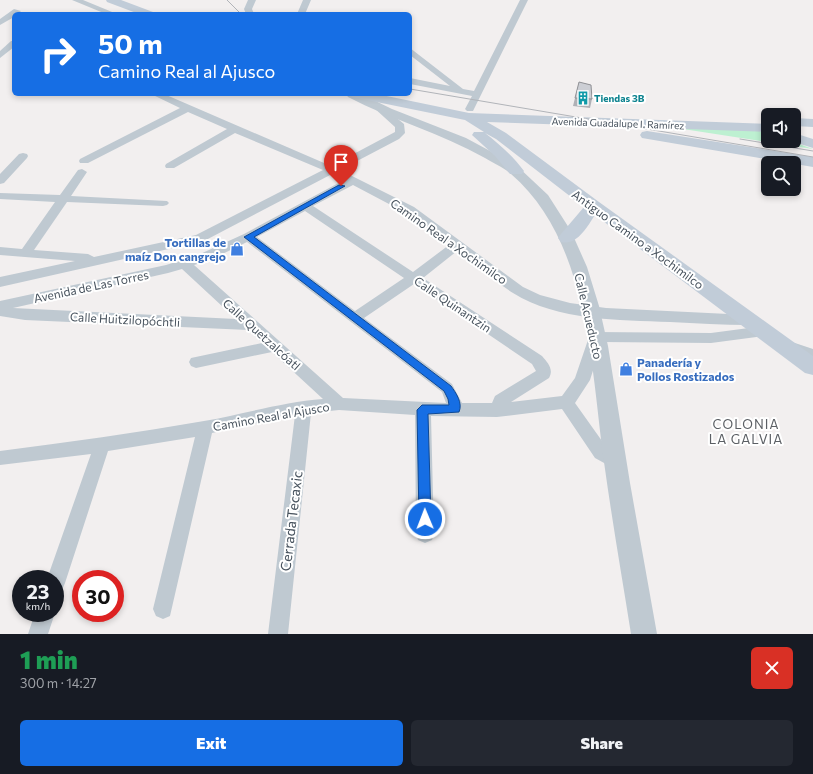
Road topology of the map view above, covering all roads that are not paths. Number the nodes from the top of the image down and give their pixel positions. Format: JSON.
{"nodes":[{"id":1,"x":17,"y":0,"type":"edge"},
{"id":2,"x":76,"y":0,"type":"edge"},
{"id":3,"x":99,"y":0,"type":"edge"},
{"id":4,"x":111,"y":0,"type":"edge"},
{"id":5,"x":252,"y":0,"type":"edge"},
{"id":6,"x":307,"y":0,"type":"edge"},
{"id":7,"x":524,"y":0,"type":"edge"},
{"id":8,"x":17,"y":12,"type":"edge"},
{"id":9,"x":108,"y":12,"type":"edge"},
{"id":10,"x":129,"y":12,"type":"edge"},
{"id":11,"x":144,"y":12,"type":"edge"},
{"id":12,"x":249,"y":12,"type":"edge"},
{"id":13,"x":302,"y":12,"type":"edge"},
{"id":14,"x":12,"y":16,"type":"edge"},
{"id":15,"x":0,"y":23,"type":"edge"},
{"id":16,"x":12,"y":45,"type":"edge"},
{"id":17,"x":412,"y":53,"type":"edge"},
{"id":18,"x":0,"y":55,"type":"edge"},
{"id":19,"x":412,"y":81,"type":"edge"},
{"id":20,"x":463,"y":92,"type":"junction"},
{"id":21,"x":478,"y":95,"type":"junction"},
{"id":22,"x":161,"y":96,"type":"edge"},
{"id":23,"x":356,"y":96,"type":"edge"},
{"id":24,"x":369,"y":96,"type":"edge"},
{"id":25,"x":402,"y":96,"type":"edge"},
{"id":26,"x":188,"y":108,"type":"junction"},
{"id":27,"x":378,"y":108,"type":"junction"},
{"id":28,"x":469,"y":113,"type":"junction"},
{"id":29,"x":560,"y":121,"type":"junction"},
{"id":30,"x":592,"y":122,"type":"junction"},
{"id":31,"x":801,"y":122,"type":"edge"},
{"id":32,"x":813,"y":123,"type":"edge"},
{"id":33,"x":761,"y":124,"type":"edge"},
{"id":34,"x":761,"y":124,"type":"edge"},
{"id":35,"x":236,"y":128,"type":"junction"},
{"id":36,"x":801,"y":129,"type":"edge"},
{"id":37,"x":813,"y":129,"type":"edge"},
{"id":38,"x":801,"y":140,"type":"edge"},
{"id":39,"x":813,"y":144,"type":"edge"},
{"id":40,"x":518,"y":149,"type":"junction"},
{"id":41,"x":23,"y":156,"type":"dead end"},
{"id":42,"x":84,"y":160,"type":"dead end"},
{"id":43,"x":813,"y":162,"type":"edge"},
{"id":44,"x":170,"y":166,"type":"dead end"},
{"id":45,"x":333,"y":170,"type":"junction"},
{"id":46,"x":516,"y":171,"type":"junction"},
{"id":47,"x":82,"y":172,"type":"dead end"},
{"id":48,"x":353,"y":180,"type":"junction"},
{"id":49,"x":0,"y":181,"type":"edge"},
{"id":50,"x":0,"y":196,"type":"edge"},
{"id":51,"x":63,"y":198,"type":"junction"},
{"id":52,"x":163,"y":203,"type":"dead end"},
{"id":53,"x":305,"y":206,"type":"junction"},
{"id":54,"x":593,"y":206,"type":"junction"},
{"id":55,"x":248,"y":237,"type":"junction"},
{"id":56,"x":567,"y":238,"type":"junction"},
{"id":57,"x":457,"y":245,"type":"junction"},
{"id":58,"x":0,"y":251,"type":"edge"},
{"id":59,"x":26,"y":252,"type":"junction"},
{"id":60,"x":108,"y":258,"type":"junction"},
{"id":61,"x":81,"y":264,"type":"junction"},
{"id":62,"x":184,"y":264,"type":"junction"},
{"id":63,"x":414,"y":278,"type":"junction"},
{"id":64,"x":118,"y":280,"type":"junction"},
{"id":65,"x":0,"y":282,"type":"edge"},
{"id":66,"x":90,"y":286,"type":"junction"},
{"id":67,"x":0,"y":306,"type":"edge"},
{"id":68,"x":0,"y":311,"type":"edge"},
{"id":69,"x":591,"y":313,"type":"junction"},
{"id":70,"x":355,"y":317,"type":"junction"},
{"id":71,"x":251,"y":325,"type":"junction"},
{"id":72,"x":756,"y":326,"type":"junction"},
{"id":73,"x":596,"y":337,"type":"junction"},
{"id":74,"x":782,"y":344,"type":"junction"},
{"id":75,"x":274,"y":346,"type":"junction"},
{"id":76,"x":813,"y":355,"type":"edge"},
{"id":77,"x":196,"y":362,"type":"dead end"},
{"id":78,"x":813,"y":367,"type":"edge"},
{"id":79,"x":566,"y":402,"type":"junction"},
{"id":80,"x":339,"y":404,"type":"junction"},
{"id":81,"x":304,"y":407,"type":"junction"},
{"id":82,"x":455,"y":409,"type":"junction"},
{"id":83,"x":422,"y":410,"type":"junction"},
{"id":84,"x":497,"y":410,"type":"junction"},
{"id":85,"x":205,"y":428,"type":"junction"},
{"id":86,"x":102,"y":445,"type":"junction"},
{"id":87,"x":0,"y":458,"type":"edge"},
{"id":88,"x":616,"y":462,"type":"junction"},
{"id":89,"x":425,"y":534,"type":"dead end"},
{"id":90,"x":59,"y":570,"type":"edge"},
{"id":91,"x":163,"y":608,"type":"dead end"},
{"id":92,"x":42,"y":622,"type":"edge"},
{"id":93,"x":38,"y":634,"type":"edge"},
{"id":94,"x":278,"y":634,"type":"edge"},
{"id":95,"x":644,"y":634,"type":"edge"}],
"edges":[{"from":1,"to":8,"type":"street"},
{"from":2,"to":9,"type":"street"},
{"from":3,"to":10,"type":"main road"},
{"from":4,"to":11,"type":"main road"},
{"from":5,"to":12,"type":"street"},
{"from":6,"to":13,"type":"street"},
{"from":7,"to":21,"type":"street"},
{"from":14,"to":15,"type":"street"},
{"from":16,"to":18,"type":"street"},
{"from":17,"to":20,"type":"street"},
{"from":19,"to":20,"type":"street"},
{"from":20,"to":21,"type":"street"},
{"from":21,"to":28,"type":"street"},
{"from":22,"to":26,"type":"street","name":"Camino Real a Xochimilco"},
{"from":23,"to":27,"type":"street","name":"Calle Acueducto"},
{"from":24,"to":28,"type":"main road"},
{"from":25,"to":28,"type":"main road"},
{"from":26,"to":35,"type":"street","name":"Camino Real a Xochimilco"},
{"from":26,"to":42,"type":"street"},
{"from":27,"to":45,"type":"street","name":"Avenida de Las Torres"},
{"from":27,"to":46,"type":"street","name":"Calle Acueducto"},
{"from":28,"to":29,"type":"main road","name":"Avenida Guadalupe I. Ramírez"},
{"from":28,"to":33,"type":"main road","name":"Avenida Guadalupe I. Ramírez"},
{"from":28,"to":40,"type":"main road","name":"Antiguo Camino a Xochimilco"},
{"from":28,"to":46,"type":"main road"},
{"from":29,"to":30,"type":"main road","name":"Avenida Guadalupe I. Ramírez"},
{"from":29,"to":40,"type":"main road"},
{"from":30,"to":34,"type":"main road","name":"Avenida Guadalupe I. Ramírez"},
{"from":30,"to":43,"type":"main road"},
{"from":31,"to":32,"type":"main road"},
{"from":35,"to":44,"type":"street"},
{"from":35,"to":45,"type":"street","name":"Camino Real a Xochimilco"},
{"from":36,"to":37,"type":"main road"},
{"from":38,"to":39,"type":"main road"},
{"from":40,"to":54,"type":"main road","name":"Antiguo Camino a Xochimilco"},
{"from":41,"to":49,"type":"street"},
{"from":45,"to":48,"type":"street","name":"Camino Real a Xochimilco"},
{"from":45,"to":60,"type":"street","name":"Avenida de Las Torres"},
{"from":46,"to":56,"type":"street","name":"Calle Acueducto"},
{"from":47,"to":51,"type":"street"},
{"from":48,"to":53,"type":"street","name":"Avenida de Las Torres"},
{"from":48,"to":57,"type":"street","name":"Camino Real a Xochimilco"},
{"from":50,"to":51,"type":"street"},
{"from":51,"to":52,"type":"street"},
{"from":51,"to":59,"type":"street"},
{"from":53,"to":55,"type":"street","name":"Avenida de Las Torres"},
{"from":53,"to":63,"type":"street","name":"Calle Quinantzin"},
{"from":54,"to":56,"type":"main road"},
{"from":54,"to":72,"type":"main road","name":"Antiguo Camino a Xochimilco"},
{"from":55,"to":62,"type":"street","name":"Avenida de Las Torres"},
{"from":55,"to":70,"type":"street"},
{"from":56,"to":69,"type":"street","name":"Calle Acueducto"},
{"from":57,"to":63,"type":"street"},
{"from":57,"to":69,"type":"street","name":"Camino Real a Xochimilco"},
{"from":58,"to":59,"type":"street"},
{"from":59,"to":60,"type":"street"},
{"from":60,"to":61,"type":"street","name":"Avenida de Las Torres"},
{"from":60,"to":64,"type":"street"},
{"from":61,"to":65,"type":"street","name":"Avenida de Las Torres"},
{"from":61,"to":66,"type":"street"},
{"from":62,"to":64,"type":"street","name":"Avenida de Las Torres"},
{"from":62,"to":71,"type":"street","name":"Calle Quetzalcóatl"},
{"from":63,"to":70,"type":"street"},
{"from":63,"to":84,"type":"street","name":"Calle Quinantzin"},
{"from":64,"to":66,"type":"street","name":"Avenida de Las Torres"},
{"from":66,"to":67,"type":"street","name":"Avenida de Las Torres"},
{"from":68,"to":71,"type":"street","name":"Calle Huitzilopóchtli"},
{"from":69,"to":72,"type":"street","name":"Camino Real a Xochimilco"},
{"from":69,"to":73,"type":"street","name":"Calle Acueducto"},
{"from":70,"to":82,"type":"street"},
{"from":71,"to":75,"type":"street","name":"Calle Quetzalcóatl"},
{"from":72,"to":73,"type":"street"},
{"from":72,"to":74,"type":"main road","name":"Antiguo Camino a Xochimilco"},
{"from":73,"to":79,"type":"street"},
{"from":73,"to":88,"type":"street","name":"Calle Acueducto"},
{"from":74,"to":76,"type":"street"},
{"from":74,"to":78,"type":"main road","name":"Antiguo Camino a Xochimilco"},
{"from":75,"to":77,"type":"street"},
{"from":75,"to":80,"type":"street","name":"Calle Quetzalcóatl"},
{"from":79,"to":84,"type":"street","name":"Camino Real al Ajusco"},
{"from":79,"to":88,"type":"street"},
{"from":80,"to":81,"type":"street","name":"Camino Real al Ajusco"},
{"from":80,"to":83,"type":"street","name":"Camino Real al Ajusco"},
{"from":81,"to":85,"type":"street","name":"Camino Real al Ajusco"},
{"from":81,"to":94,"type":"street","name":"Cerrada Tecaxic"},
{"from":82,"to":83,"type":"street","name":"Camino Real al Ajusco"},
{"from":82,"to":84,"type":"street","name":"Camino Real al Ajusco"},
{"from":83,"to":89,"type":"street"},
{"from":85,"to":86,"type":"street","name":"Camino Real al Ajusco"},
{"from":85,"to":91,"type":"street"},
{"from":86,"to":87,"type":"street","name":"Camino Real al Ajusco"},
{"from":86,"to":90,"type":"street"},
{"from":88,"to":95,"type":"street","name":"Calle Acueducto"},
{"from":92,"to":93,"type":"street"}]}
